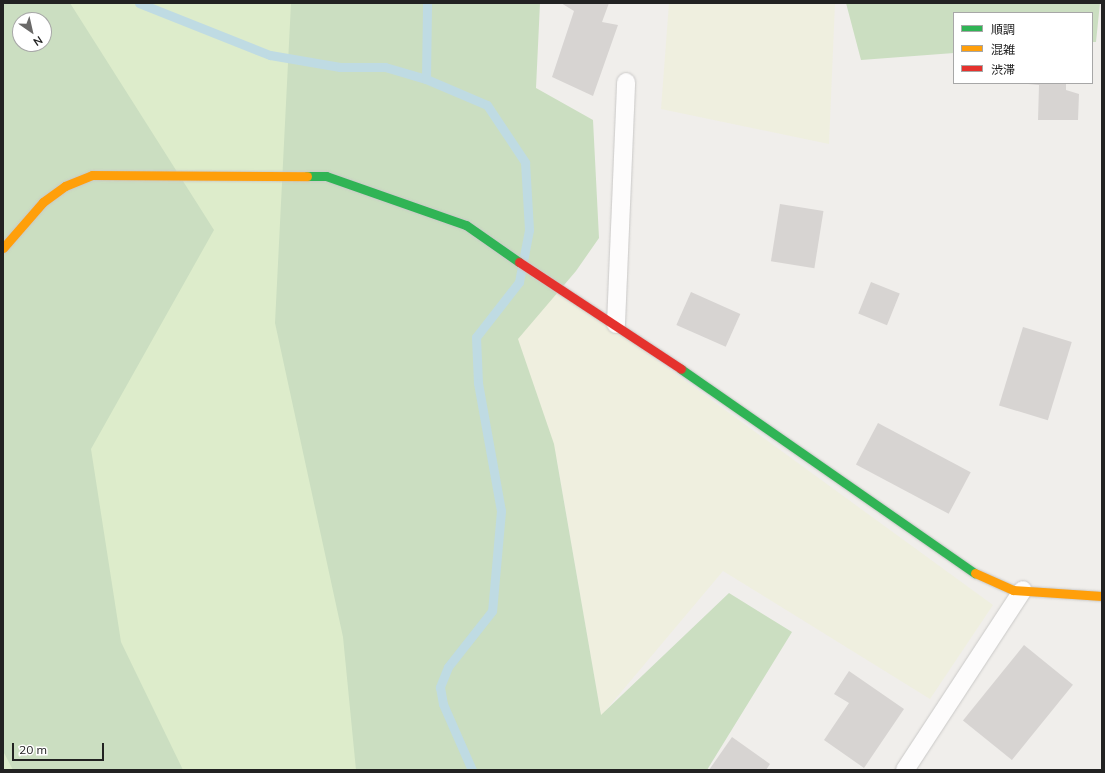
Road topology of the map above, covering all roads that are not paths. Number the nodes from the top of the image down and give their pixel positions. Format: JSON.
{"nodes":[{"id":1,"x":626,"y":82,"type":"dead end"},
{"id":2,"x":3,"y":248,"type":"edge"},
{"id":3,"x":616,"y":324,"type":"junction"},
{"id":4,"x":1024,"y":590,"type":"junction"},
{"id":5,"x":1102,"y":596,"type":"edge"},
{"id":6,"x":905,"y":770,"type":"edge"}],
"edges":[{"from":1,"to":3,"type":"lane"},
{"from":2,"to":3,"type":"street"},
{"from":3,"to":4,"type":"street"},
{"from":4,"to":5,"type":"street"},
{"from":4,"to":6,"type":"lane"}]}
